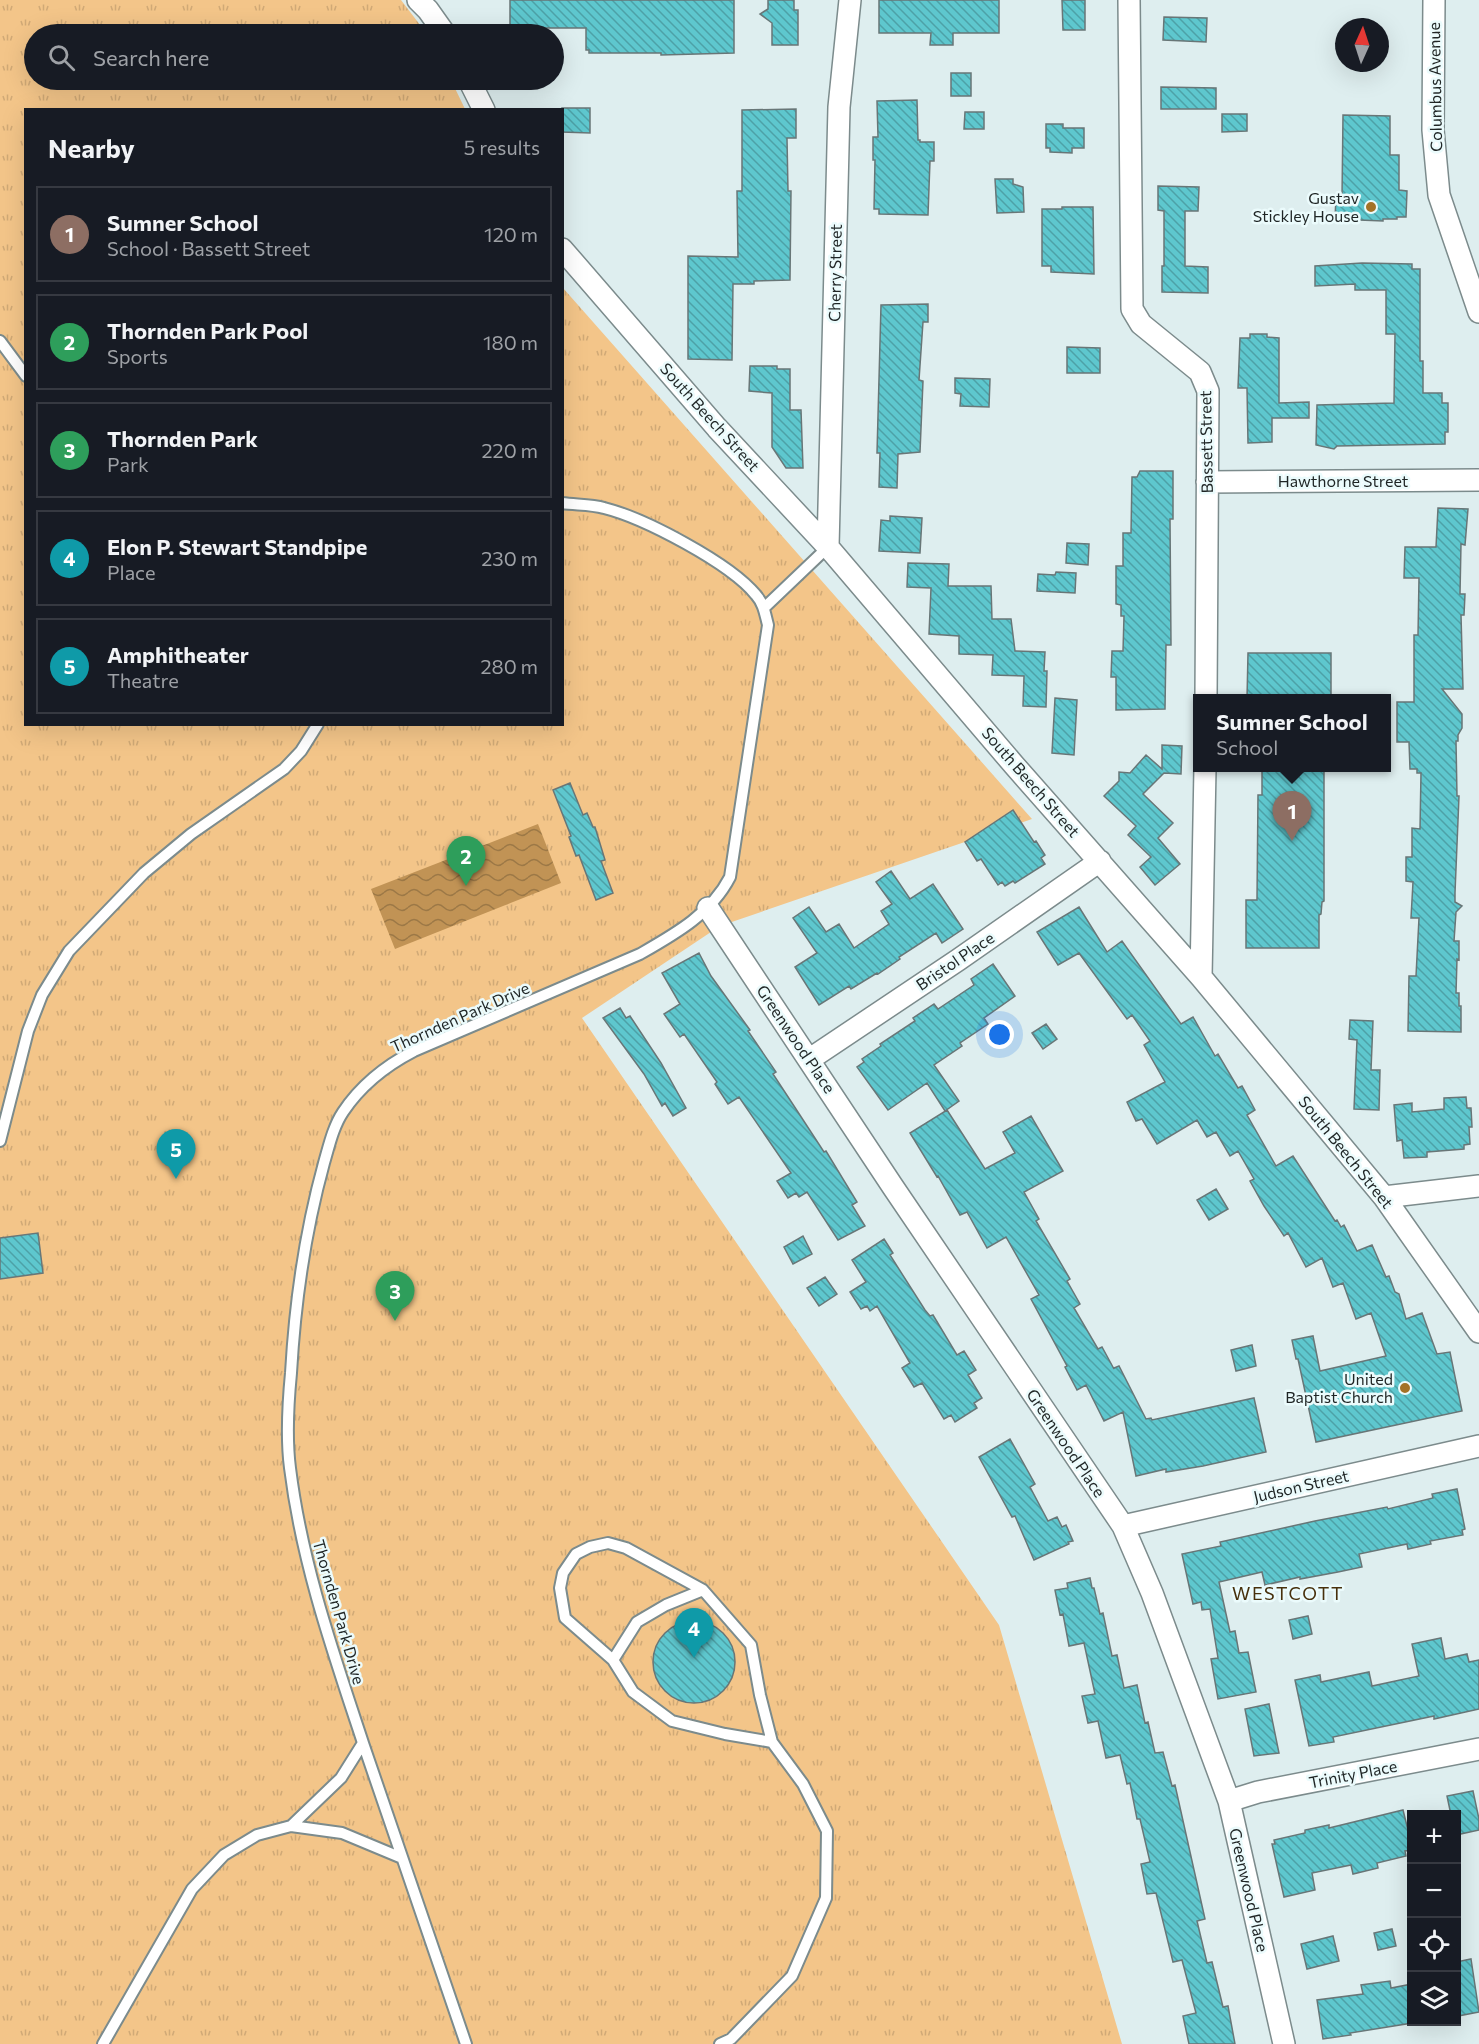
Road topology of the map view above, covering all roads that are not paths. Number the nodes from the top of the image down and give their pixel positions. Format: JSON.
{"nodes":[{"id":1,"x":418,"y":0,"type":"edge"},
{"id":2,"x":850,"y":0,"type":"edge"},
{"id":3,"x":1129,"y":0,"type":"edge"},
{"id":4,"x":1434,"y":0,"type":"edge"},
{"id":5,"x":438,"y":24,"type":"edge"},
{"id":6,"x":474,"y":90,"type":"edge"},
{"id":7,"x":483,"y":108,"type":"edge"},
{"id":8,"x":564,"y":251,"type":"edge"},
{"id":9,"x":1479,"y":312,"type":"edge"},
{"id":10,"x":0,"y":341,"type":"edge"},
{"id":11,"x":24,"y":373,"type":"edge"},
{"id":12,"x":1479,"y":480,"type":"edge"},
{"id":13,"x":1207,"y":482,"type":"junction"},
{"id":14,"x":564,"y":503,"type":"edge"},
{"id":15,"x":828,"y":547,"type":"junction"},
{"id":16,"x":764,"y":608,"type":"junction"},
{"id":17,"x":1206,"y":694,"type":"edge"},
{"id":18,"x":317,"y":726,"type":"edge"},
{"id":19,"x":1205,"y":772,"type":"edge"},
{"id":20,"x":1100,"y":861,"type":"junction"},
{"id":21,"x":708,"y":908,"type":"junction"},
{"id":22,"x":1201,"y":977,"type":"junction"},
{"id":23,"x":810,"y":1059,"type":"junction"},
{"id":24,"x":0,"y":1141,"type":"edge"},
{"id":25,"x":1479,"y":1186,"type":"edge"},
{"id":26,"x":1384,"y":1197,"type":"junction"},
{"id":27,"x":1479,"y":1332,"type":"edge"},
{"id":28,"x":1479,"y":1446,"type":"edge"},
{"id":29,"x":1123,"y":1526,"type":"junction"},
{"id":30,"x":703,"y":1590,"type":"junction"},
{"id":31,"x":613,"y":1660,"type":"junction"},
{"id":32,"x":772,"y":1742,"type":"junction"},
{"id":33,"x":363,"y":1743,"type":"junction"},
{"id":34,"x":1479,"y":1749,"type":"edge"},
{"id":35,"x":1229,"y":1801,"type":"junction"},
{"id":36,"x":291,"y":1826,"type":"junction"},
{"id":37,"x":402,"y":1858,"type":"junction"},
{"id":38,"x":103,"y":2044,"type":"edge"},
{"id":39,"x":466,"y":2044,"type":"edge"},
{"id":40,"x":720,"y":2044,"type":"edge"},
{"id":41,"x":1284,"y":2044,"type":"edge"}],
"edges":[{"from":1,"to":5,"type":"street"},
{"from":2,"to":15,"type":"street","name":"Cherry Street"},
{"from":3,"to":13,"type":"street","name":"Bassett Street"},
{"from":4,"to":9,"type":"street","name":"Columbus Avenue"},
{"from":6,"to":7,"type":"street"},
{"from":8,"to":15,"type":"street","name":"South Beech Street"},
{"from":10,"to":11,"type":"lane"},
{"from":12,"to":13,"type":"street","name":"Hawthorne Street"},
{"from":13,"to":17,"type":"street","name":"Bassett Street"},
{"from":14,"to":16,"type":"lane"},
{"from":15,"to":16,"type":"lane"},
{"from":15,"to":20,"type":"street","name":"South Beech Street"},
{"from":16,"to":21,"type":"lane","name":"Thornden Park Drive"},
{"from":18,"to":24,"type":"lane"},
{"from":19,"to":22,"type":"street"},
{"from":20,"to":22,"type":"street","name":"South Beech Street"},
{"from":20,"to":23,"type":"street","name":"Bristol Place"},
{"from":21,"to":23,"type":"street","name":"Greenwood Place"},
{"from":21,"to":33,"type":"lane","name":"Thornden Park Drive"},
{"from":22,"to":26,"type":"street","name":"South Beech Street"},
{"from":23,"to":29,"type":"street","name":"Greenwood Place"},
{"from":25,"to":26,"type":"street"},
{"from":26,"to":27,"type":"street","name":"South Beech Street"},
{"from":28,"to":29,"type":"street","name":"Judson Street"},
{"from":29,"to":35,"type":"street","name":"Greenwood Place"},
{"from":30,"to":31,"type":"lane"},
{"from":30,"to":31,"type":"lane"},
{"from":30,"to":32,"type":"lane"},
{"from":31,"to":32,"type":"lane"},
{"from":32,"to":40,"type":"lane"},
{"from":33,"to":36,"type":"lane"},
{"from":33,"to":37,"type":"lane","name":"Thornden Park Drive"},
{"from":34,"to":35,"type":"street","name":"Trinity Place"},
{"from":35,"to":41,"type":"street","name":"Greenwood Place"},
{"from":36,"to":37,"type":"lane"},
{"from":36,"to":38,"type":"lane"},
{"from":37,"to":39,"type":"lane","name":"Thornden Park Drive"}]}
